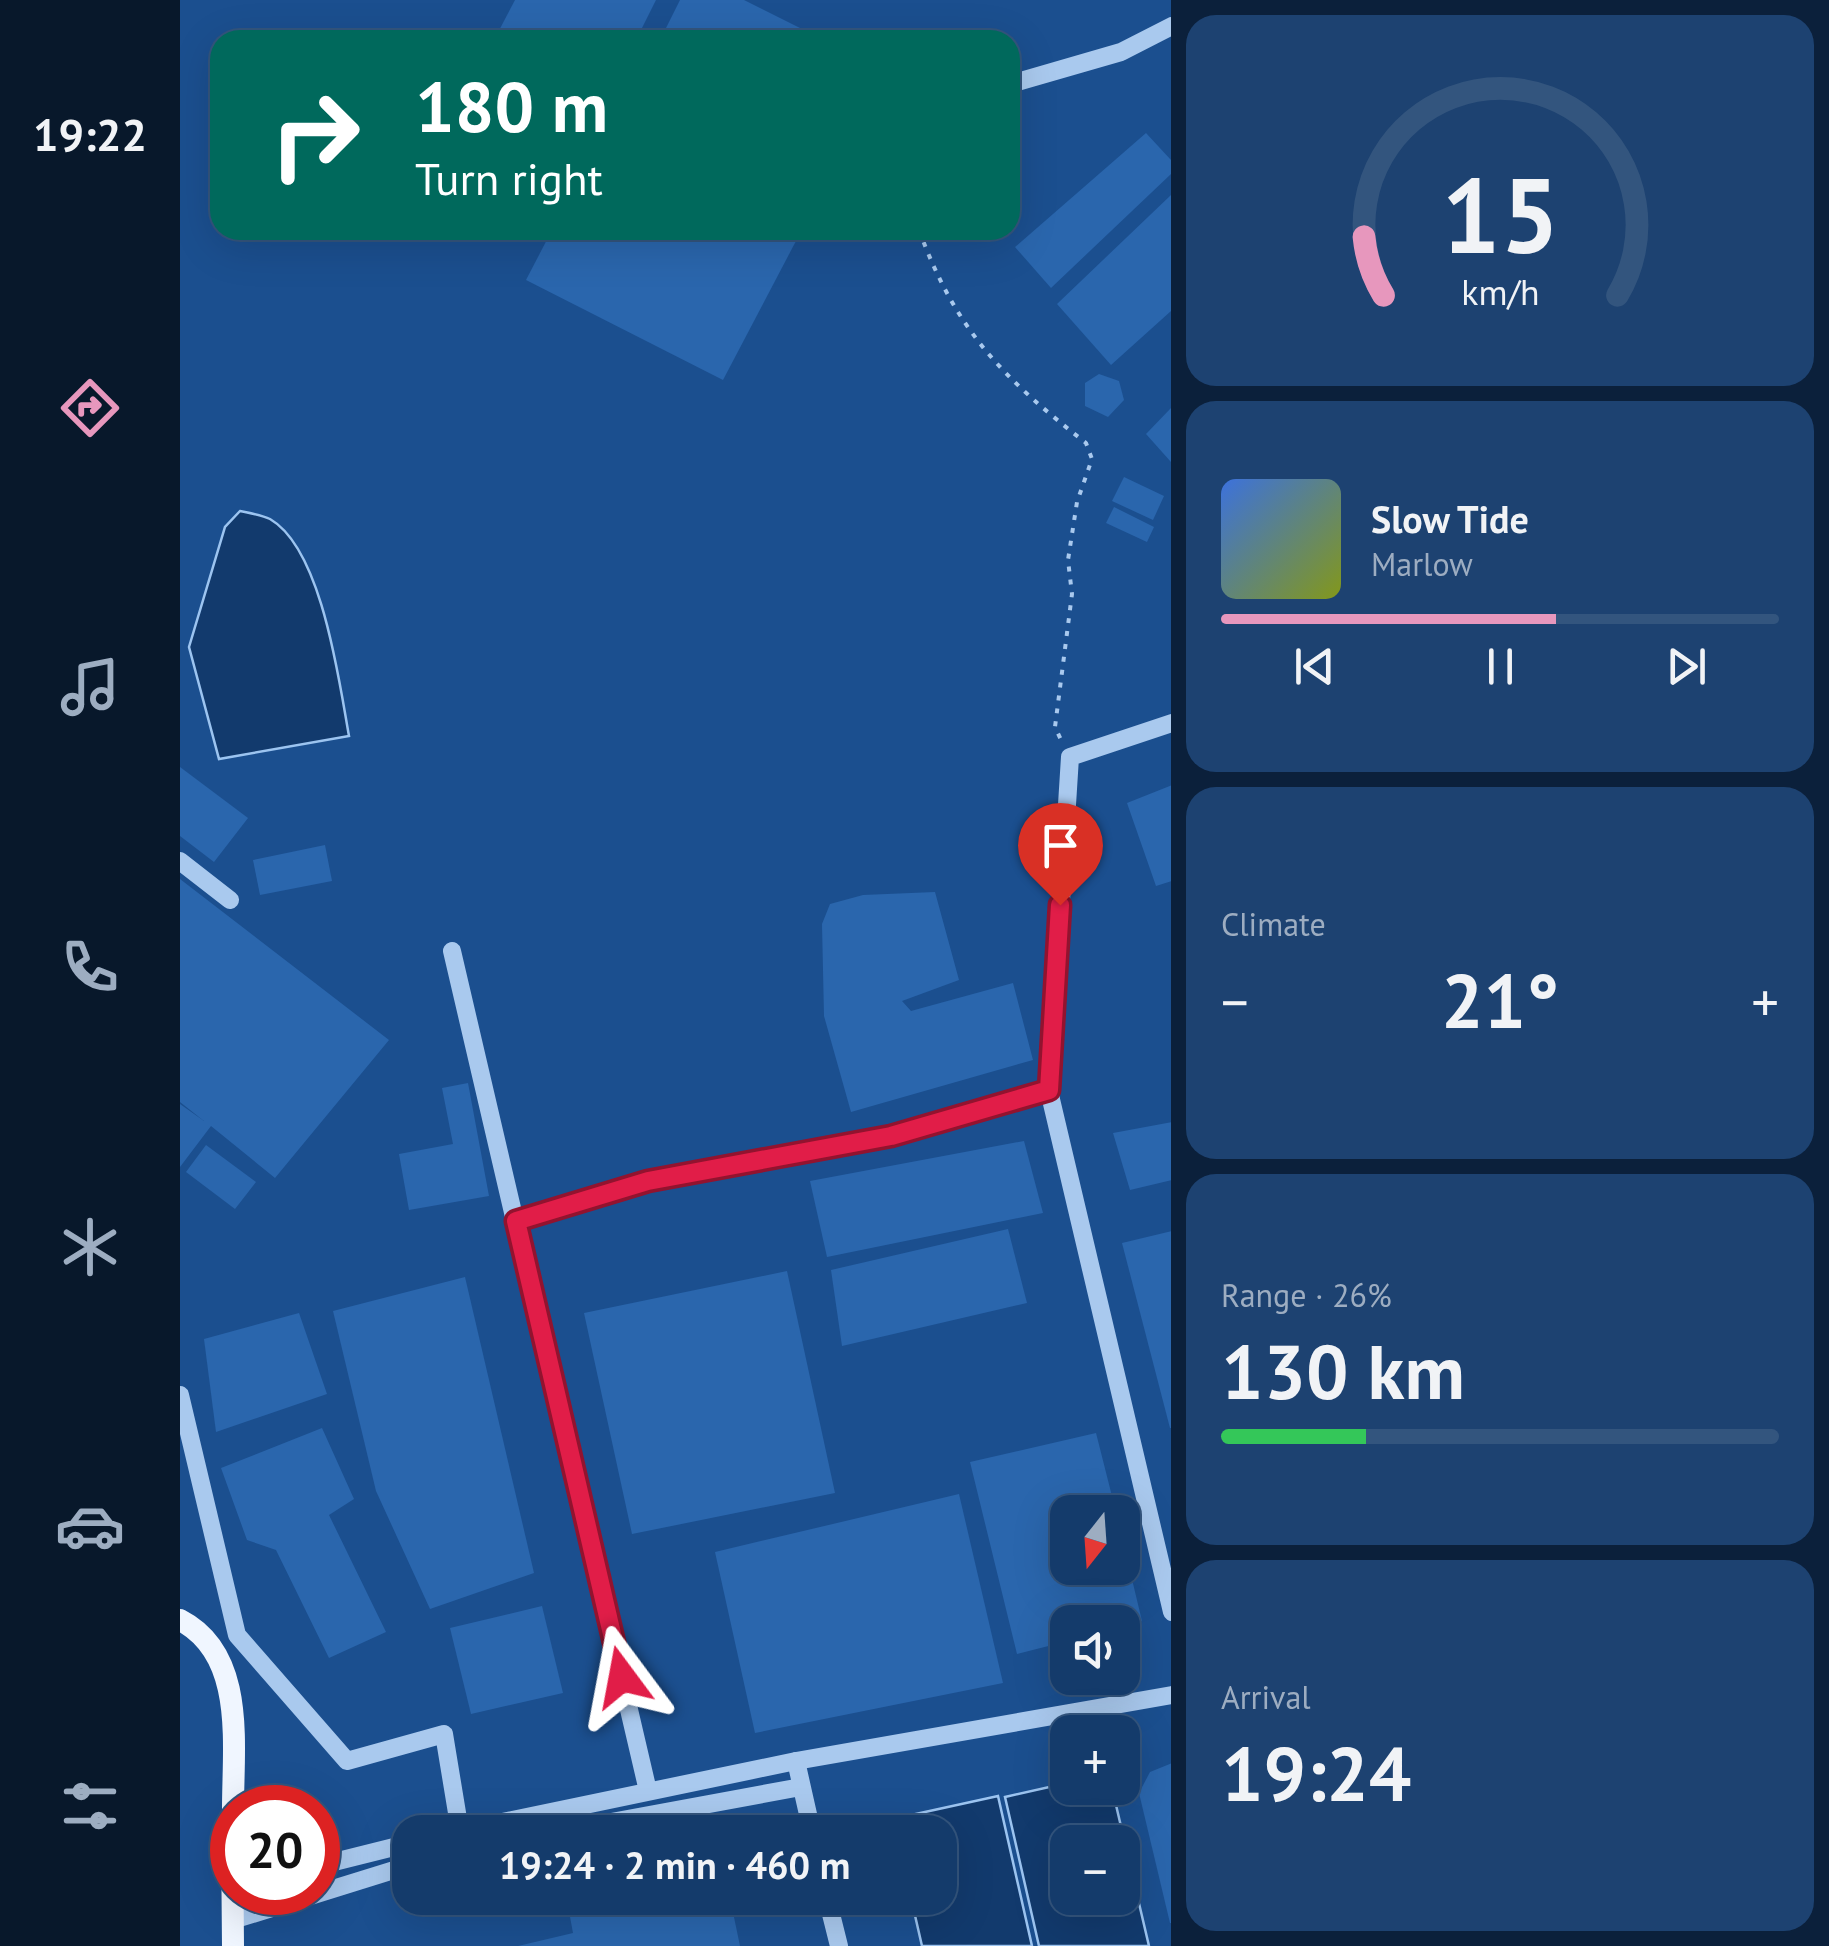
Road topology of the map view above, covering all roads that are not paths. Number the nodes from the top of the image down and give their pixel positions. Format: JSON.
{"nodes":[{"id":1,"x":1171,"y":27,"type":"edge"},
{"id":2,"x":1020,"y":81,"type":"edge"},
{"id":3,"x":1171,"y":723,"type":"edge"},
{"id":4,"x":180,"y":860,"type":"edge"},
{"id":5,"x":230,"y":900,"type":"dead end"},
{"id":6,"x":452,"y":951,"type":"dead end"},
{"id":7,"x":1049,"y":1090,"type":"junction"},
{"id":8,"x":516,"y":1221,"type":"junction"},
{"id":9,"x":180,"y":1396,"type":"edge"},
{"id":10,"x":1171,"y":1608,"type":"edge"},
{"id":11,"x":180,"y":1620,"type":"edge"},
{"id":12,"x":1171,"y":1695,"type":"edge"},
{"id":13,"x":796,"y":1761,"type":"junction"},
{"id":14,"x":233,"y":1785,"type":"edge"},
{"id":15,"x":802,"y":1787,"type":"junction"},
{"id":16,"x":648,"y":1791,"type":"junction"},
{"id":17,"x":456,"y":1815,"type":"edge"},
{"id":18,"x":537,"y":1815,"type":"edge"},
{"id":19,"x":649,"y":1815,"type":"edge"},
{"id":20,"x":808,"y":1815,"type":"edge"},
{"id":21,"x":392,"y":1848,"type":"edge"},
{"id":22,"x":340,"y":1861,"type":"edge"},
{"id":23,"x":392,"y":1870,"type":"edge"},
{"id":24,"x":233,"y":1915,"type":"edge"},
{"id":25,"x":832,"y":1915,"type":"edge"},
{"id":26,"x":233,"y":1920,"type":"junction"},
{"id":27,"x":233,"y":1946,"type":"edge"},
{"id":28,"x":840,"y":1946,"type":"edge"}],
"edges":[{"from":1,"to":2,"type":"lane"},
{"from":3,"to":7,"type":"lane"},
{"from":4,"to":5,"type":"lane"},
{"from":6,"to":8,"type":"lane"},
{"from":7,"to":8,"type":"lane"},
{"from":7,"to":10,"type":"lane"},
{"from":8,"to":16,"type":"lane"},
{"from":9,"to":17,"type":"lane"},
{"from":11,"to":14,"type":"main road"},
{"from":12,"to":13,"type":"lane"},
{"from":13,"to":15,"type":"lane"},
{"from":13,"to":16,"type":"lane"},
{"from":15,"to":19,"type":"lane"},
{"from":15,"to":20,"type":"lane"},
{"from":16,"to":18,"type":"lane"},
{"from":21,"to":22,"type":"lane"},
{"from":23,"to":26,"type":"lane"},
{"from":24,"to":26,"type":"main road"},
{"from":25,"to":28,"type":"lane"},
{"from":26,"to":27,"type":"main road"}]}
